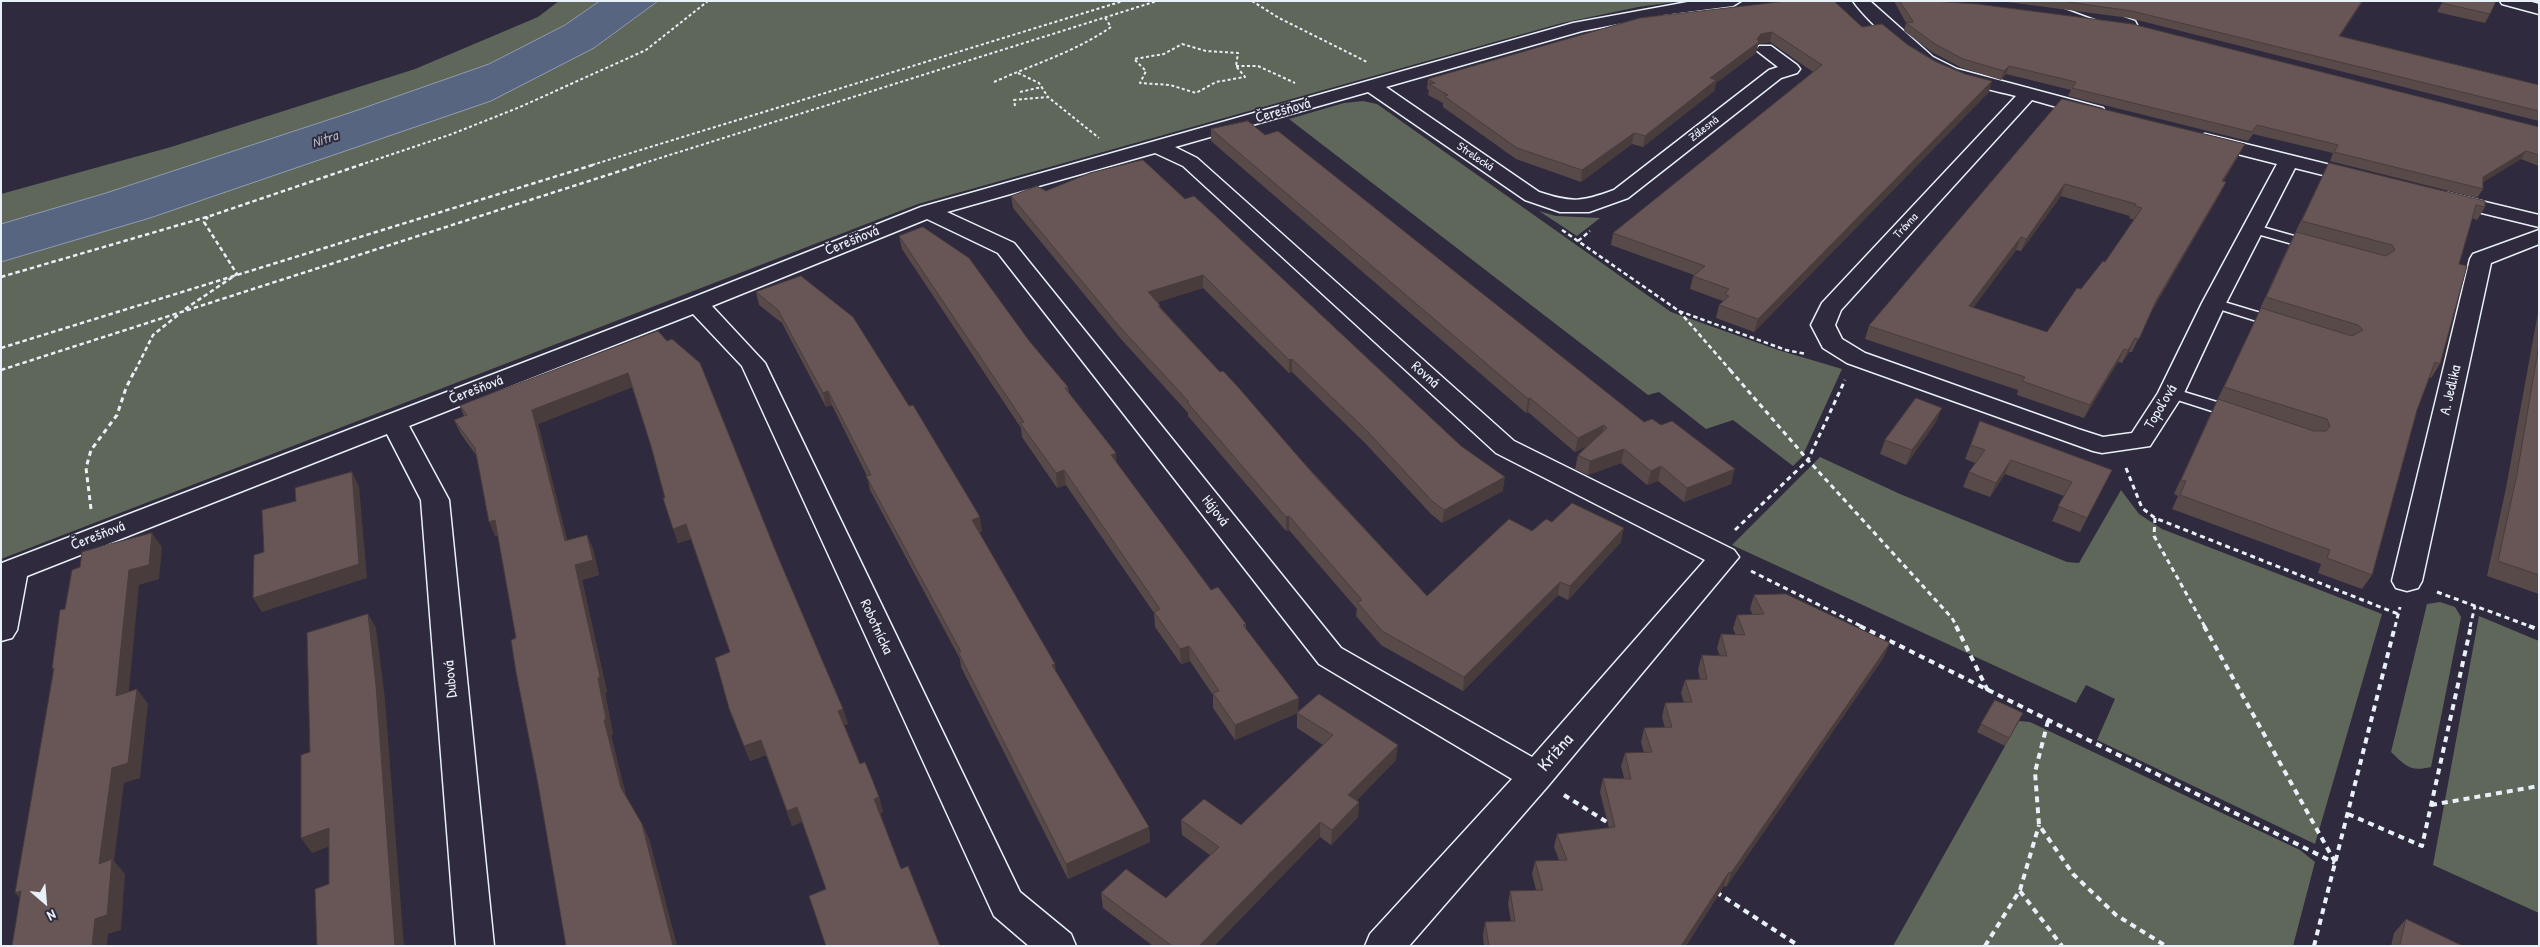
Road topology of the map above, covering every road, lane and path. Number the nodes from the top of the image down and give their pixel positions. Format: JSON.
{"nodes":[{"id":1,"x":708,"y":1,"type":"edge"},
{"id":2,"x":1123,"y":1,"type":"edge"},
{"id":3,"x":1157,"y":1,"type":"edge"},
{"id":4,"x":1252,"y":1,"type":"edge"},
{"id":5,"x":1733,"y":1,"type":"edge"},
{"id":6,"x":1861,"y":1,"type":"edge"},
{"id":7,"x":2508,"y":1,"type":"edge"},
{"id":8,"x":2057,"y":8,"type":"edge"},
{"id":9,"x":2539,"y":9,"type":"edge"},
{"id":10,"x":1104,"y":16,"type":"junction"},
{"id":11,"x":2148,"y":29,"type":"edge"},
{"id":12,"x":1765,"y":50,"type":"edge"},
{"id":13,"x":1236,"y":66,"type":"junction"},
{"id":14,"x":1018,"y":73,"type":"junction"},
{"id":15,"x":1396,"y":78,"type":"junction"},
{"id":16,"x":994,"y":82,"type":"dead end"},
{"id":17,"x":1299,"y":85,"type":"dead end"},
{"id":18,"x":1370,"y":85,"type":"junction"},
{"id":19,"x":1042,"y":87,"type":"junction"},
{"id":20,"x":1020,"y":92,"type":"dead end"},
{"id":21,"x":2027,"y":95,"type":"junction"},
{"id":22,"x":1048,"y":97,"type":"junction"},
{"id":23,"x":1015,"y":106,"type":"dead end"},
{"id":24,"x":2114,"y":117,"type":"edge"},
{"id":25,"x":2192,"y":136,"type":"edge"},
{"id":26,"x":1106,"y":144,"type":"dead end"},
{"id":27,"x":1158,"y":147,"type":"junction"},
{"id":28,"x":2289,"y":161,"type":"junction"},
{"id":29,"x":2385,"y":184,"type":"edge"},
{"id":30,"x":2433,"y":196,"type":"edge"},
{"id":31,"x":1590,"y":206,"type":"joint"},
{"id":32,"x":928,"y":211,"type":"junction"},
{"id":33,"x":210,"y":216,"type":"junction"},
{"id":34,"x":2539,"y":221,"type":"edge"},
{"id":35,"x":1556,"y":226,"type":"dead end"},
{"id":36,"x":2255,"y":229,"type":"junction"},
{"id":37,"x":2539,"y":236,"type":"edge"},
{"id":38,"x":2325,"y":248,"type":"edge"},
{"id":39,"x":237,"y":274,"type":"junction"},
{"id":40,"x":1,"y":277,"type":"edge"},
{"id":41,"x":2214,"y":303,"type":"junction"},
{"id":42,"x":697,"y":304,"type":"junction"},
{"id":43,"x":1680,"y":311,"type":"junction"},
{"id":44,"x":181,"y":312,"type":"junction"},
{"id":45,"x":2289,"y":326,"type":"edge"},
{"id":46,"x":1,"y":348,"type":"edge"},
{"id":47,"x":1813,"y":356,"type":"dead end"},
{"id":48,"x":1851,"y":368,"type":"junction"},
{"id":49,"x":1,"y":370,"type":"edge"},
{"id":50,"x":2171,"y":393,"type":"junction"},
{"id":51,"x":2256,"y":420,"type":"edge"},
{"id":52,"x":394,"y":422,"type":"junction"},
{"id":53,"x":1808,"y":460,"type":"junction"},
{"id":54,"x":2125,"y":467,"type":"dead end"},
{"id":55,"x":2155,"y":518,"type":"junction"},
{"id":56,"x":103,"y":534,"type":"junction"},
{"id":57,"x":1724,"y":558,"type":"junction"},
{"id":58,"x":7,"y":572,"type":"edge"},
{"id":59,"x":2407,"y":581,"type":"junction"},
{"id":60,"x":2475,"y":606,"type":"junction"},
{"id":61,"x":2398,"y":614,"type":"junction"},
{"id":62,"x":1,"y":630,"type":"edge"},
{"id":63,"x":2539,"y":630,"type":"edge"},
{"id":64,"x":1988,"y":692,"type":"junction"},
{"id":65,"x":2048,"y":721,"type":"junction"},
{"id":66,"x":1536,"y":776,"type":"junction"},
{"id":67,"x":2539,"y":786,"type":"edge"},
{"id":68,"x":2431,"y":805,"type":"junction"},
{"id":69,"x":2348,"y":814,"type":"junction"},
{"id":70,"x":2039,"y":825,"type":"junction"},
{"id":71,"x":1619,"y":830,"type":"edge"},
{"id":72,"x":2335,"y":863,"type":"junction"},
{"id":73,"x":1709,"y":888,"type":"edge"},
{"id":74,"x":2020,"y":890,"type":"junction"},
{"id":75,"x":475,"y":946,"type":"edge"},
{"id":76,"x":1057,"y":946,"type":"edge"},
{"id":77,"x":1384,"y":946,"type":"edge"},
{"id":78,"x":1799,"y":946,"type":"edge"},
{"id":79,"x":1986,"y":946,"type":"edge"},
{"id":80,"x":2062,"y":946,"type":"edge"},
{"id":81,"x":2166,"y":946,"type":"edge"},
{"id":82,"x":2314,"y":946,"type":"edge"}],
"edges":[{"from":1,"to":33,"type":"path"},
{"from":2,"to":39,"type":"path"},
{"from":3,"to":10,"type":"path"},
{"from":4,"to":15,"type":"path"},
{"from":5,"to":15,"type":"street","name":"Čerešňová"},
{"from":6,"to":21,"type":"street"},
{"from":7,"to":9,"type":"street"},
{"from":8,"to":11,"type":"street"},
{"from":10,"to":14,"type":"path"},
{"from":10,"to":44,"type":"path"},
{"from":12,"to":31,"type":"street","name":"Zálesná"},
{"from":13,"to":13,"type":"path"},
{"from":13,"to":17,"type":"path"},
{"from":14,"to":16,"type":"path"},
{"from":14,"to":19,"type":"path"},
{"from":15,"to":18,"type":"street","name":"Čerešňová"},
{"from":18,"to":27,"type":"street","name":"Čerešňová"},
{"from":18,"to":31,"type":"street","name":"Strelecká"},
{"from":19,"to":20,"type":"path"},
{"from":19,"to":22,"type":"path"},
{"from":21,"to":24,"type":"street"},
{"from":21,"to":48,"type":"street","name":"Trávna"},
{"from":22,"to":23,"type":"path"},
{"from":22,"to":26,"type":"path"},
{"from":25,"to":28,"type":"street"},
{"from":27,"to":32,"type":"street","name":"Čerešňová"},
{"from":27,"to":57,"type":"street","name":"Rovná"},
{"from":28,"to":29,"type":"street"},
{"from":28,"to":36,"type":"street","name":"Topoľová"},
{"from":30,"to":34,"type":"street"},
{"from":32,"to":42,"type":"street","name":"Čerešňová"},
{"from":32,"to":66,"type":"street","name":"Hájová"},
{"from":33,"to":39,"type":"path"},
{"from":33,"to":40,"type":"path"},
{"from":35,"to":43,"type":"path"},
{"from":36,"to":38,"type":"lane"},
{"from":36,"to":41,"type":"street","name":"Topoľová"},
{"from":37,"to":59,"type":"street","name":"A. Jedlika"},
{"from":39,"to":44,"type":"path"},
{"from":39,"to":46,"type":"path"},
{"from":41,"to":45,"type":"lane"},
{"from":41,"to":50,"type":"street","name":"Topoľová"},
{"from":42,"to":52,"type":"street","name":"Čerešňová"},
{"from":42,"to":76,"type":"street","name":"Robotnícka"},
{"from":43,"to":47,"type":"path"},
{"from":43,"to":53,"type":"path"},
{"from":44,"to":49,"type":"path"},
{"from":44,"to":56,"type":"path"},
{"from":48,"to":50,"type":"street","name":"Topoľová"},
{"from":48,"to":53,"type":"path"},
{"from":50,"to":51,"type":"lane"},
{"from":52,"to":56,"type":"street","name":"Čerešňová"},
{"from":52,"to":75,"type":"street","name":"Dubová"},
{"from":53,"to":57,"type":"path"},
{"from":53,"to":64,"type":"path"},
{"from":54,"to":55,"type":"path"},
{"from":55,"to":61,"type":"path"},
{"from":55,"to":72,"type":"path"},
{"from":56,"to":58,"type":"street","name":"Čerešňová"},
{"from":57,"to":64,"type":"path"},
{"from":57,"to":66,"type":"street","name":"Krížna"},
{"from":58,"to":62,"type":"street"},
{"from":59,"to":60,"type":"path"},
{"from":59,"to":61,"type":"path"},
{"from":60,"to":63,"type":"path"},
{"from":60,"to":68,"type":"path"},
{"from":61,"to":69,"type":"path"},
{"from":64,"to":65,"type":"path"},
{"from":65,"to":70,"type":"path"},
{"from":65,"to":72,"type":"path"},
{"from":66,"to":71,"type":"path"},
{"from":66,"to":77,"type":"street","name":"Krížna"},
{"from":67,"to":68,"type":"path"},
{"from":68,"to":69,"type":"path"},
{"from":69,"to":72,"type":"path"},
{"from":70,"to":74,"type":"path"},
{"from":70,"to":81,"type":"path"},
{"from":72,"to":82,"type":"path"},
{"from":73,"to":78,"type":"path"},
{"from":74,"to":79,"type":"path"},
{"from":74,"to":80,"type":"path"}]}
